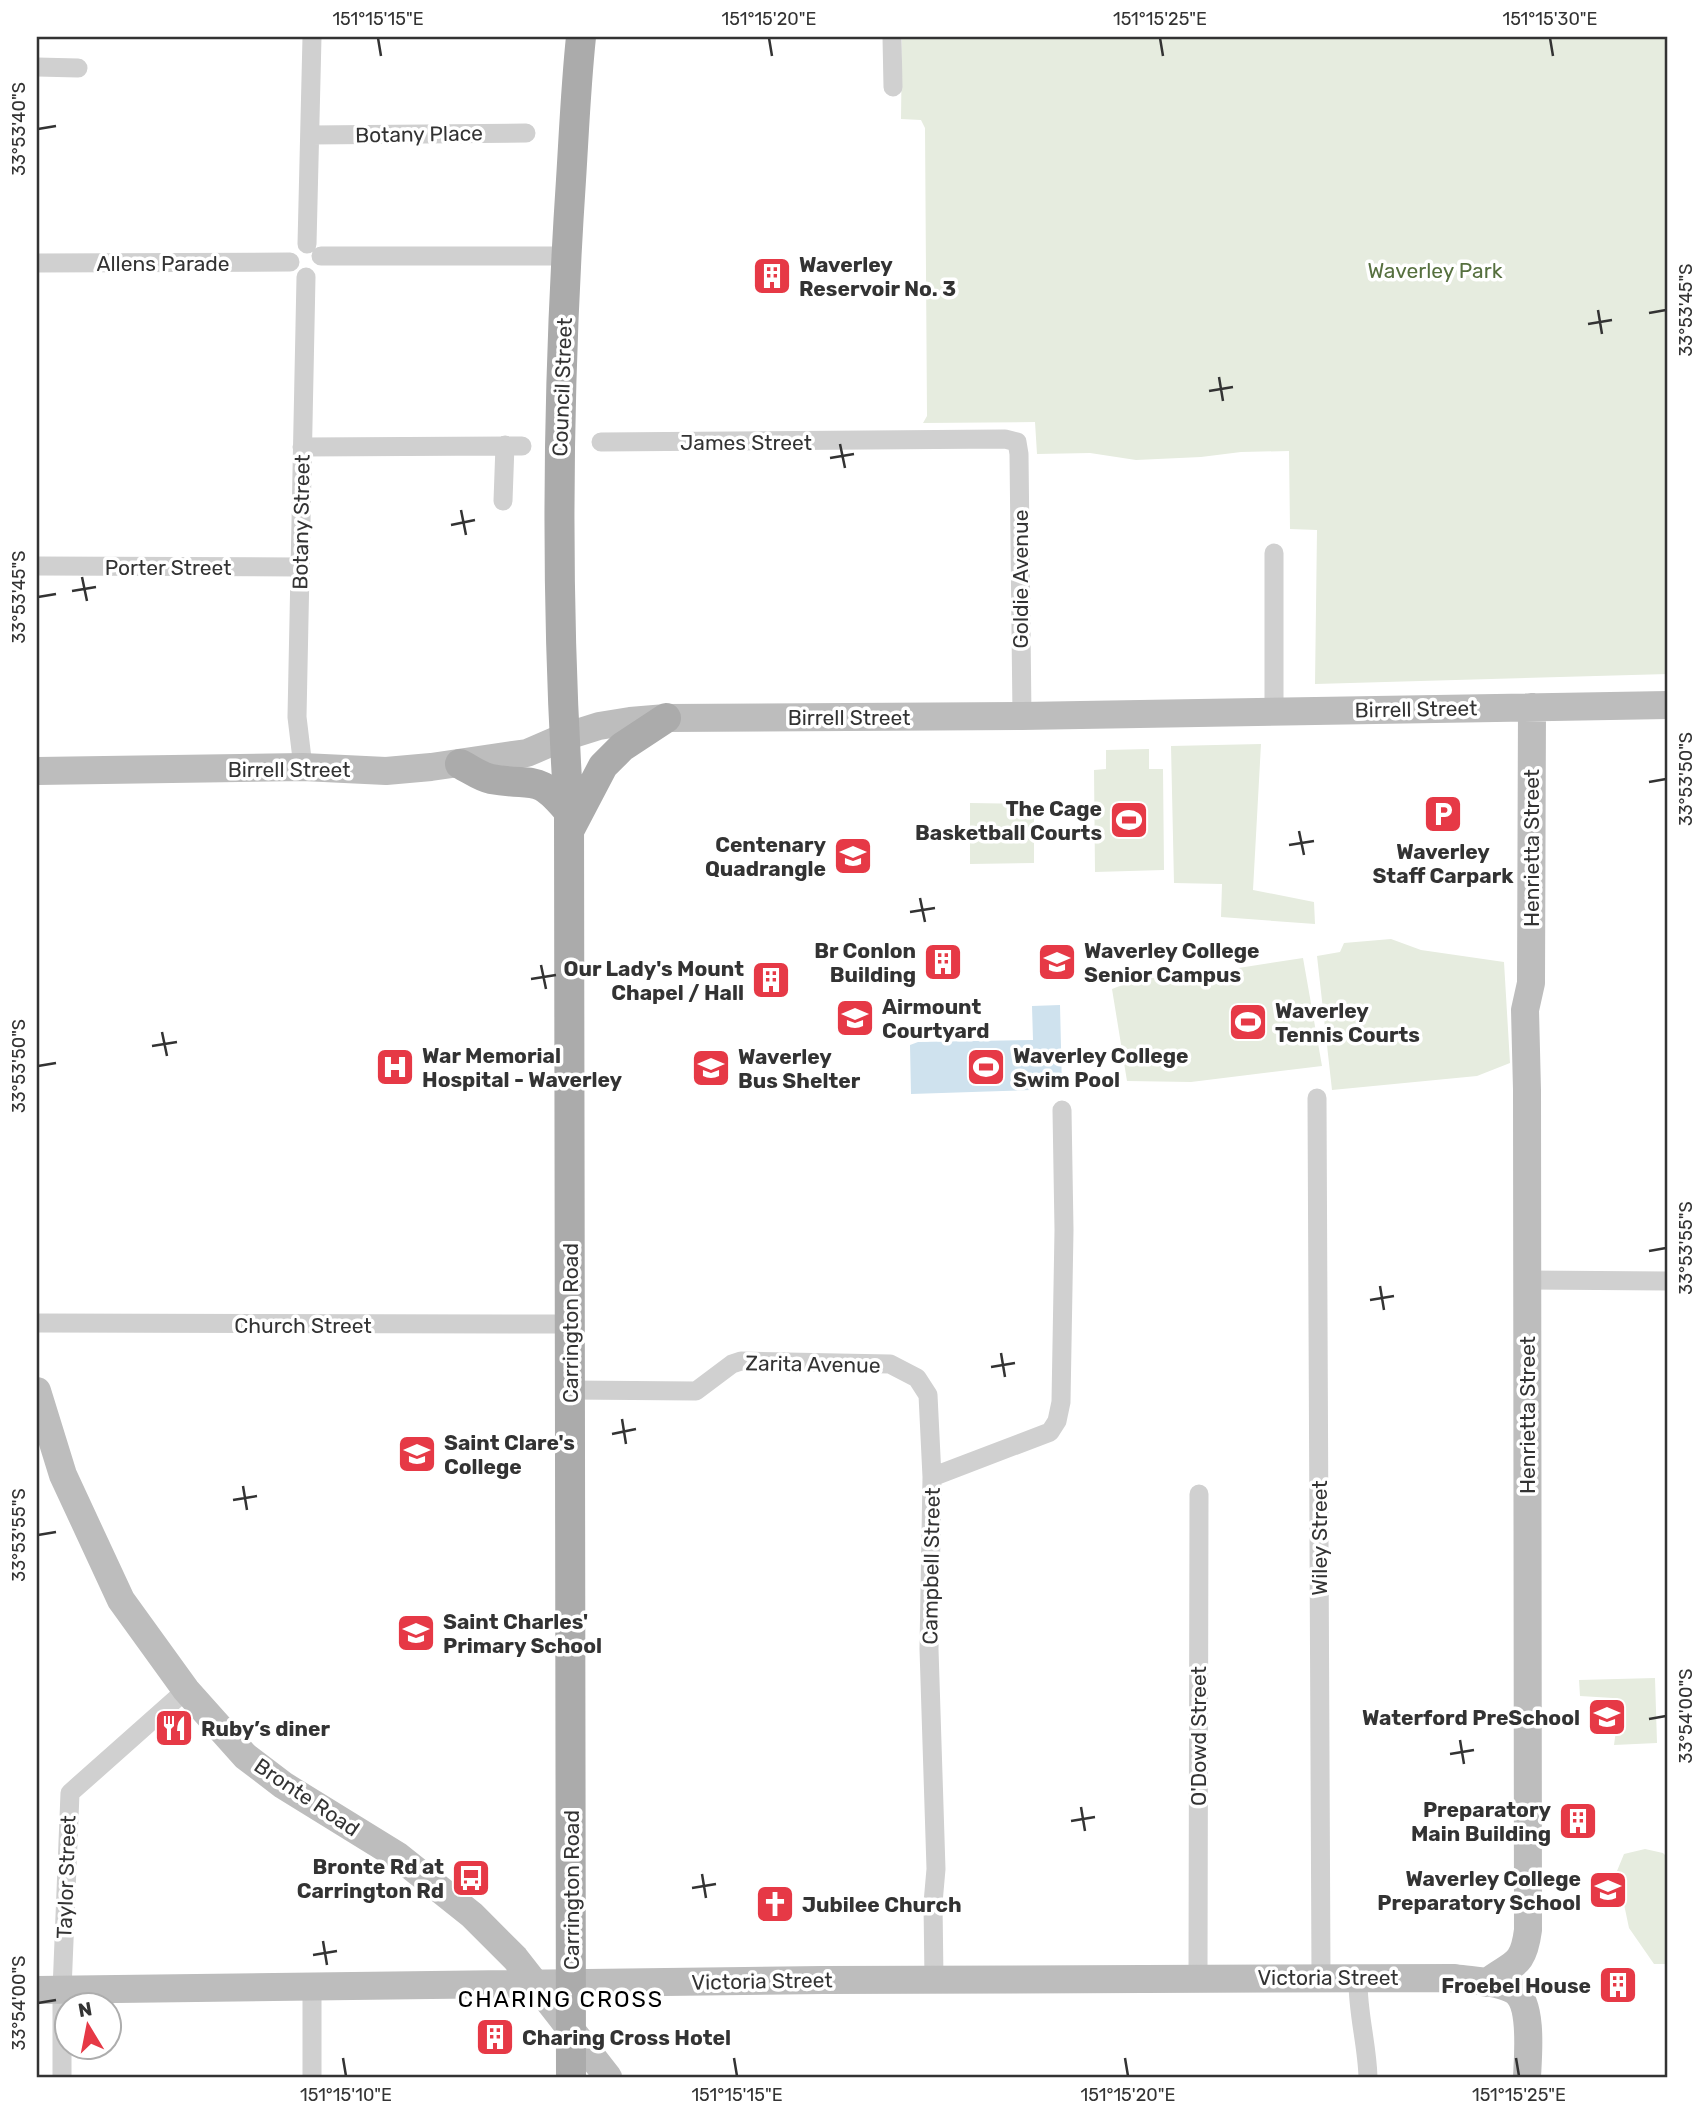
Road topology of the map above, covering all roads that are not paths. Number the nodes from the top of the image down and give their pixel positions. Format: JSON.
{"nodes":[{"id":1,"x":312,"y":37,"type":"edge"},
{"id":2,"x":581,"y":37,"type":"edge"},
{"id":3,"x":892,"y":37,"type":"edge"},
{"id":4,"x":37,"y":67,"type":"edge"},
{"id":5,"x":78,"y":68,"type":"dead end"},
{"id":6,"x":893,"y":87,"type":"dead end"},
{"id":7,"x":526,"y":133,"type":"dead end"},
{"id":8,"x":311,"y":135,"type":"junction"},
{"id":9,"x":314,"y":250,"type":"junction"},
{"id":10,"x":566,"y":256,"type":"junction"},
{"id":11,"x":290,"y":262,"type":"junction"},
{"id":12,"x":37,"y":263,"type":"edge"},
{"id":13,"x":306,"y":276,"type":"junction"},
{"id":14,"x":601,"y":442,"type":"dead end"},
{"id":15,"x":1017,"y":442,"type":"joint"},
{"id":16,"x":302,"y":447,"type":"junction"},
{"id":17,"x":503,"y":500,"type":"dead end"},
{"id":18,"x":1274,"y":553,"type":"dead end"},
{"id":19,"x":37,"y":566,"type":"edge"},
{"id":20,"x":299,"y":567,"type":"junction"},
{"id":21,"x":1668,"y":705,"type":"edge"},
{"id":22,"x":1532,"y":707,"type":"junction"},
{"id":23,"x":1274,"y":712,"type":"junction"},
{"id":24,"x":1022,"y":716,"type":"junction"},
{"id":25,"x":666,"y":719,"type":"junction"},
{"id":26,"x":564,"y":737,"type":"junction"},
{"id":27,"x":460,"y":764,"type":"junction"},
{"id":28,"x":303,"y":767,"type":"junction"},
{"id":29,"x":37,"y":771,"type":"edge"},
{"id":30,"x":569,"y":821,"type":"junction"},
{"id":31,"x":1317,"y":1098,"type":"dead end"},
{"id":32,"x":1062,"y":1110,"type":"dead end"},
{"id":33,"x":1527,"y":1280,"type":"junction"},
{"id":34,"x":1668,"y":1281,"type":"edge"},
{"id":35,"x":37,"y":1323,"type":"edge"},
{"id":36,"x":570,"y":1324,"type":"junction"},
{"id":37,"x":570,"y":1390,"type":"junction"},
{"id":38,"x":37,"y":1391,"type":"edge"},
{"id":39,"x":932,"y":1477,"type":"junction"},
{"id":40,"x":1199,"y":1494,"type":"dead end"},
{"id":41,"x":186,"y":1690,"type":"junction"},
{"id":42,"x":1358,"y":1977,"type":"junction"},
{"id":43,"x":1198,"y":1978,"type":"junction"},
{"id":44,"x":1321,"y":1978,"type":"junction"},
{"id":45,"x":934,"y":1979,"type":"junction"},
{"id":46,"x":1486,"y":1983,"type":"junction"},
{"id":47,"x":537,"y":1984,"type":"junction"},
{"id":48,"x":571,"y":1984,"type":"junction"},
{"id":49,"x":312,"y":1986,"type":"junction"},
{"id":50,"x":49,"y":1990,"type":"edge"},
{"id":51,"x":569,"y":2026,"type":"junction"},
{"id":52,"x":61,"y":2077,"type":"edge"},
{"id":53,"x":312,"y":2077,"type":"edge"},
{"id":54,"x":571,"y":2077,"type":"edge"},
{"id":55,"x":608,"y":2077,"type":"edge"},
{"id":56,"x":1368,"y":2077,"type":"edge"},
{"id":57,"x":1527,"y":2077,"type":"edge"}],
"edges":[{"from":1,"to":8,"type":"street"},
{"from":2,"to":10,"type":"main road","name":"Council Street"},
{"from":3,"to":6,"type":"street"},
{"from":4,"to":5,"type":"street"},
{"from":7,"to":8,"type":"street","name":"Botany Place"},
{"from":8,"to":9,"type":"street"},
{"from":9,"to":10,"type":"street"},
{"from":9,"to":11,"type":"street"},
{"from":9,"to":13,"type":"street"},
{"from":10,"to":26,"type":"main road","name":"Council Street"},
{"from":11,"to":12,"type":"street","name":"Allens Parade"},
{"from":11,"to":13,"type":"street"},
{"from":13,"to":16,"type":"street","name":"Botany Street"},
{"from":14,"to":15,"type":"street","name":"James Street"},
{"from":15,"to":24,"type":"street","name":"Goldie Avenue"},
{"from":16,"to":17,"type":"street"},
{"from":16,"to":20,"type":"street","name":"Botany Street"},
{"from":18,"to":23,"type":"street"},
{"from":19,"to":20,"type":"street","name":"Porter Street"},
{"from":20,"to":28,"type":"street","name":"Botany Street"},
{"from":21,"to":22,"type":"street","name":"Birrell Street"},
{"from":22,"to":23,"type":"street","name":"Birrell Street"},
{"from":22,"to":33,"type":"street","name":"Henrietta Street"},
{"from":23,"to":24,"type":"street","name":"Birrell Street"},
{"from":24,"to":25,"type":"street","name":"Birrell Street"},
{"from":25,"to":26,"type":"street","name":"Birrell Street"},
{"from":25,"to":30,"type":"main road"},
{"from":26,"to":27,"type":"street","name":"Birrell Street"},
{"from":26,"to":30,"type":"main road","name":"Carrington Road"},
{"from":27,"to":28,"type":"street","name":"Birrell Street"},
{"from":27,"to":30,"type":"main road"},
{"from":28,"to":29,"type":"street","name":"Birrell Street"},
{"from":30,"to":36,"type":"main road","name":"Carrington Road"},
{"from":31,"to":44,"type":"street","name":"Wiley Street"},
{"from":32,"to":39,"type":"street","name":"Campbell Street"},
{"from":33,"to":34,"type":"street"},
{"from":33,"to":46,"type":"street","name":"Henrietta Street"},
{"from":35,"to":36,"type":"street","name":"Church Street"},
{"from":36,"to":37,"type":"main road","name":"Carrington Road"},
{"from":37,"to":39,"type":"street","name":"Zarita Avenue"},
{"from":37,"to":48,"type":"main road","name":"Carrington Road"},
{"from":38,"to":41,"type":"street","name":"Bronte Road"},
{"from":39,"to":45,"type":"street","name":"Campbell Street"},
{"from":40,"to":43,"type":"street","name":"O'Dowd Street"},
{"from":41,"to":47,"type":"street","name":"Bronte Road"},
{"from":41,"to":50,"type":"street","name":"Taylor Street"},
{"from":42,"to":44,"type":"street","name":"Victoria Street"},
{"from":42,"to":46,"type":"street","name":"Victoria Street"},
{"from":42,"to":56,"type":"street"},
{"from":43,"to":44,"type":"street","name":"Victoria Street"},
{"from":43,"to":45,"type":"street","name":"Victoria Street"},
{"from":45,"to":48,"type":"street","name":"Victoria Street"},
{"from":46,"to":57,"type":"street"},
{"from":47,"to":48,"type":"street","name":"Victoria Street"},
{"from":47,"to":49,"type":"street","name":"Victoria Street"},
{"from":47,"to":51,"type":"street","name":"Bronte Road"},
{"from":48,"to":51,"type":"main road","name":"Carrington Road"},
{"from":49,"to":50,"type":"street","name":"Victoria Street"},
{"from":49,"to":53,"type":"street"},
{"from":50,"to":52,"type":"street","name":"Taylor Street"},
{"from":51,"to":54,"type":"main road","name":"Carrington Road"},
{"from":51,"to":55,"type":"street","name":"Bronte Road"}]}
